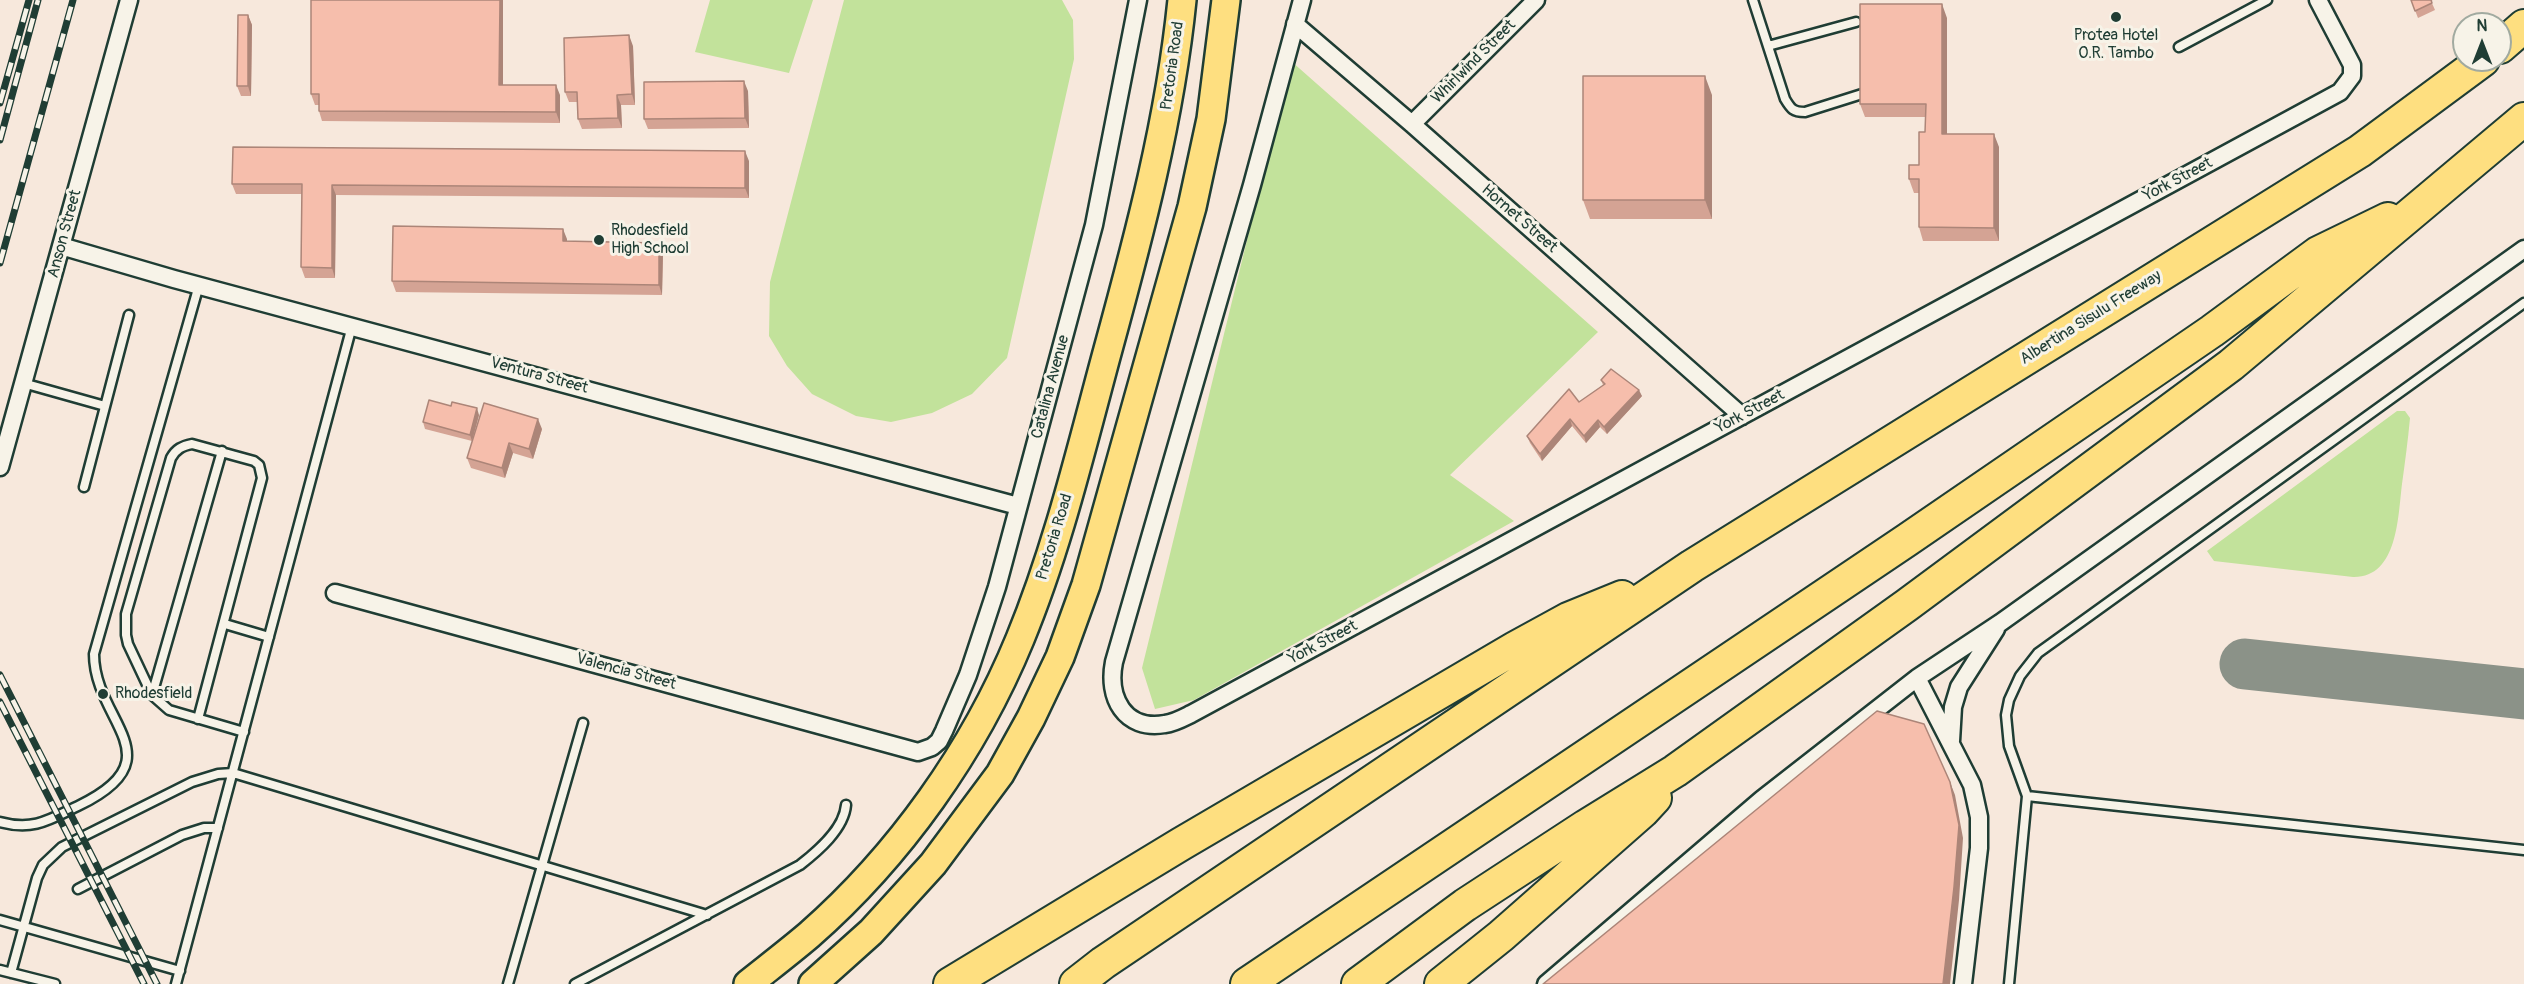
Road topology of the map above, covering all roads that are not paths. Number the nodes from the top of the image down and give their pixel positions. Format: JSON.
{"nodes":[{"id":1,"x":129,"y":0,"type":"edge"},
{"id":2,"x":1138,"y":0,"type":"edge"},
{"id":3,"x":1182,"y":0,"type":"edge"},
{"id":4,"x":1226,"y":0,"type":"edge"},
{"id":5,"x":1302,"y":0,"type":"edge"},
{"id":6,"x":1536,"y":0,"type":"edge"},
{"id":7,"x":1753,"y":0,"type":"edge"},
{"id":8,"x":2267,"y":0,"type":"edge"},
{"id":9,"x":2318,"y":0,"type":"edge"},
{"id":10,"x":1856,"y":22,"type":"dead end"},
{"id":11,"x":1295,"y":24,"type":"junction"},
{"id":12,"x":2524,"y":26,"type":"edge"},
{"id":13,"x":2512,"y":36,"type":"edge"},
{"id":14,"x":1768,"y":46,"type":"junction"},
{"id":15,"x":2179,"y":47,"type":"dead end"},
{"id":16,"x":2467,"y":72,"type":"edge"},
{"id":17,"x":1862,"y":94,"type":"edge"},
{"id":18,"x":2524,"y":119,"type":"edge"},
{"id":19,"x":1412,"y":124,"type":"junction"},
{"id":20,"x":2422,"y":205,"type":"junction"},
{"id":21,"x":61,"y":246,"type":"junction"},
{"id":22,"x":2524,"y":249,"type":"edge"},
{"id":23,"x":199,"y":285,"type":"junction"},
{"id":24,"x":2524,"y":303,"type":"edge"},
{"id":25,"x":129,"y":315,"type":"dead end"},
{"id":26,"x":352,"y":325,"type":"junction"},
{"id":27,"x":23,"y":383,"type":"junction"},
{"id":28,"x":105,"y":406,"type":"junction"},
{"id":29,"x":1742,"y":416,"type":"junction"},
{"id":30,"x":222,"y":451,"type":"junction"},
{"id":31,"x":0,"y":467,"type":"edge"},
{"id":32,"x":84,"y":488,"type":"dead end"},
{"id":33,"x":1018,"y":506,"type":"junction"},
{"id":34,"x":1692,"y":566,"type":"junction"},
{"id":35,"x":335,"y":593,"type":"dead end"},
{"id":36,"x":225,"y":624,"type":"junction"},
{"id":37,"x":2000,"y":624,"type":"junction"},
{"id":38,"x":269,"y":637,"type":"junction"},
{"id":39,"x":1917,"y":678,"type":"junction"},
{"id":40,"x":152,"y":695,"type":"junction"},
{"id":41,"x":198,"y":718,"type":"junction"},
{"id":42,"x":583,"y":723,"type":"dead end"},
{"id":43,"x":244,"y":732,"type":"junction"},
{"id":44,"x":1951,"y":741,"type":"junction"},
{"id":45,"x":918,"y":752,"type":"joint"},
{"id":46,"x":1675,"y":771,"type":"junction"},
{"id":47,"x":233,"y":773,"type":"junction"},
{"id":48,"x":2027,"y":796,"type":"junction"},
{"id":49,"x":846,"y":806,"type":"dead end"},
{"id":50,"x":0,"y":822,"type":"edge"},
{"id":51,"x":218,"y":828,"type":"junction"},
{"id":52,"x":2524,"y":850,"type":"edge"},
{"id":53,"x":542,"y":865,"type":"junction"},
{"id":54,"x":78,"y":889,"type":"dead end"},
{"id":55,"x":707,"y":915,"type":"junction"},
{"id":56,"x":0,"y":920,"type":"edge"},
{"id":57,"x":24,"y":927,"type":"junction"},
{"id":58,"x":0,"y":969,"type":"edge"},
{"id":59,"x":180,"y":971,"type":"junction"},
{"id":60,"x":11,"y":972,"type":"junction"},
{"id":61,"x":55,"y":984,"type":"edge"},
{"id":62,"x":176,"y":984,"type":"edge"},
{"id":63,"x":508,"y":984,"type":"edge"},
{"id":64,"x":575,"y":984,"type":"edge"},
{"id":65,"x":748,"y":984,"type":"edge"},
{"id":66,"x":813,"y":984,"type":"edge"},
{"id":67,"x":950,"y":984,"type":"edge"},
{"id":68,"x":1076,"y":984,"type":"edge"},
{"id":69,"x":1247,"y":984,"type":"edge"},
{"id":70,"x":1358,"y":984,"type":"edge"},
{"id":71,"x":1442,"y":984,"type":"edge"},
{"id":72,"x":1546,"y":984,"type":"edge"},
{"id":73,"x":1963,"y":984,"type":"edge"},
{"id":74,"x":2009,"y":984,"type":"edge"}],
"edges":[{"from":1,"to":21,"type":"street","name":"Anson Street"},
{"from":2,"to":33,"type":"street","name":"Catalina Avenue"},
{"from":3,"to":65,"type":"main road","name":"Pretoria Road"},
{"from":4,"to":66,"type":"main road"},
{"from":5,"to":11,"type":"street"},
{"from":6,"to":19,"type":"street","name":"Whirlwind Street"},
{"from":7,"to":14,"type":"lane"},
{"from":8,"to":15,"type":"lane"},
{"from":9,"to":29,"type":"street","name":"York Street"},
{"from":10,"to":14,"type":"lane"},
{"from":11,"to":19,"type":"street","name":"Hornet Street"},
{"from":11,"to":29,"type":"street","name":"York Street"},
{"from":12,"to":13,"type":"highway"},
{"from":14,"to":17,"type":"lane"},
{"from":16,"to":34,"type":"highway","name":"Albertina Sisulu Freeway"},
{"from":18,"to":20,"type":"highway"},
{"from":19,"to":29,"type":"street","name":"Hornet Street"},
{"from":20,"to":46,"type":"highway"},
{"from":20,"to":69,"type":"highway"},
{"from":21,"to":23,"type":"street","name":"Ventura Street"},
{"from":21,"to":27,"type":"street","name":"Anson Street"},
{"from":22,"to":37,"type":"street"},
{"from":23,"to":26,"type":"street","name":"Ventura Street"},
{"from":23,"to":50,"type":"lane"},
{"from":24,"to":48,"type":"lane"},
{"from":25,"to":28,"type":"lane"},
{"from":26,"to":33,"type":"street","name":"Ventura Street"},
{"from":26,"to":38,"type":"lane"},
{"from":27,"to":28,"type":"lane"},
{"from":27,"to":31,"type":"street","name":"Anson Street"},
{"from":28,"to":32,"type":"lane"},
{"from":30,"to":36,"type":"lane"},
{"from":30,"to":40,"type":"lane"},
{"from":30,"to":40,"type":"lane"},
{"from":33,"to":45,"type":"street","name":"Catalina Avenue"},
{"from":34,"to":67,"type":"highway"},
{"from":34,"to":68,"type":"highway"},
{"from":35,"to":45,"type":"street","name":"Valencia Street"},
{"from":36,"to":38,"type":"lane"},
{"from":36,"to":41,"type":"lane"},
{"from":37,"to":39,"type":"street"},
{"from":37,"to":44,"type":"street"},
{"from":38,"to":43,"type":"lane"},
{"from":39,"to":44,"type":"street"},
{"from":39,"to":72,"type":"street"},
{"from":40,"to":41,"type":"lane"},
{"from":41,"to":43,"type":"lane"},
{"from":42,"to":53,"type":"lane"},
{"from":43,"to":47,"type":"lane"},
{"from":44,"to":73,"type":"street"},
{"from":46,"to":70,"type":"highway"},
{"from":46,"to":71,"type":"highway"},
{"from":47,"to":51,"type":"lane"},
{"from":47,"to":53,"type":"lane"},
{"from":47,"to":57,"type":"lane"},
{"from":48,"to":52,"type":"lane"},
{"from":48,"to":74,"type":"lane"},
{"from":49,"to":55,"type":"lane"},
{"from":51,"to":54,"type":"lane"},
{"from":51,"to":59,"type":"lane"},
{"from":53,"to":55,"type":"lane"},
{"from":53,"to":63,"type":"lane"},
{"from":55,"to":64,"type":"lane"},
{"from":56,"to":57,"type":"lane"},
{"from":57,"to":59,"type":"lane"},
{"from":57,"to":60,"type":"lane"},
{"from":58,"to":60,"type":"lane"},
{"from":59,"to":62,"type":"lane"},
{"from":60,"to":61,"type":"lane"}]}
